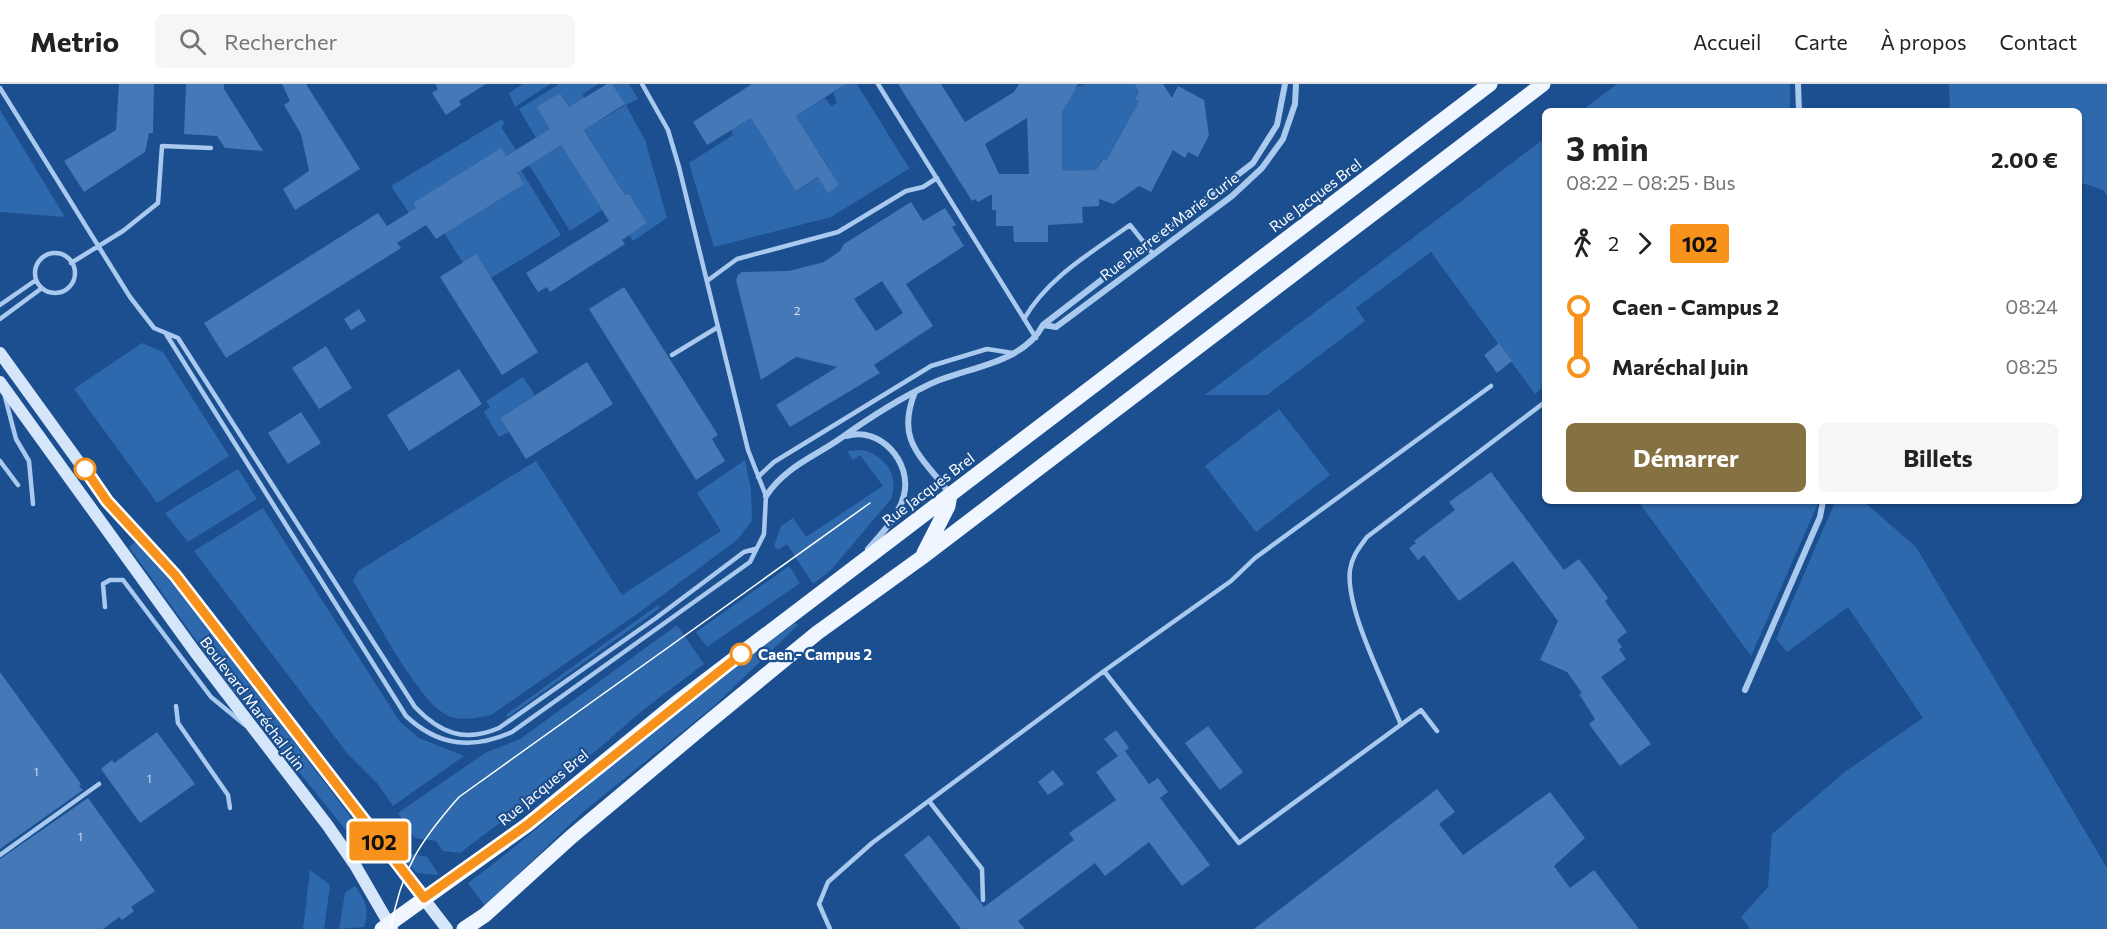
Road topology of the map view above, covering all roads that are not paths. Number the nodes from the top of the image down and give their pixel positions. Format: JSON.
{"nodes":[{"id":1,"x":642,"y":84,"type":"edge"},
{"id":2,"x":878,"y":84,"type":"edge"},
{"id":3,"x":1285,"y":84,"type":"edge"},
{"id":4,"x":1296,"y":84,"type":"edge"},
{"id":5,"x":1490,"y":84,"type":"edge"},
{"id":6,"x":1543,"y":84,"type":"edge"},
{"id":7,"x":1798,"y":84,"type":"edge"},
{"id":8,"x":0,"y":88,"type":"edge"},
{"id":9,"x":1799,"y":108,"type":"edge"},
{"id":10,"x":211,"y":148,"type":"dead end"},
{"id":11,"x":937,"y":178,"type":"junction"},
{"id":12,"x":1146,"y":245,"type":"junction"},
{"id":13,"x":99,"y":246,"type":"junction"},
{"id":14,"x":1153,"y":254,"type":"junction"},
{"id":15,"x":71,"y":262,"type":"junction"},
{"id":16,"x":36,"y":280,"type":"junction"},
{"id":17,"x":707,"y":281,"type":"junction"},
{"id":18,"x":42,"y":288,"type":"junction"},
{"id":19,"x":0,"y":305,"type":"edge"},
{"id":20,"x":0,"y":319,"type":"edge"},
{"id":21,"x":1024,"y":319,"type":"junction"},
{"id":22,"x":1043,"y":325,"type":"junction"},
{"id":23,"x":718,"y":327,"type":"junction"},
{"id":24,"x":166,"y":334,"type":"junction"},
{"id":25,"x":1036,"y":338,"type":"junction"},
{"id":26,"x":0,"y":353,"type":"edge"},
{"id":27,"x":1013,"y":353,"type":"junction"},
{"id":28,"x":672,"y":355,"type":"dead end"},
{"id":29,"x":0,"y":382,"type":"edge"},
{"id":30,"x":1491,"y":386,"type":"dead end"},
{"id":31,"x":915,"y":392,"type":"junction"},
{"id":32,"x":1542,"y":404,"type":"edge"},
{"id":33,"x":842,"y":437,"type":"junction"},
{"id":34,"x":0,"y":461,"type":"edge"},
{"id":35,"x":758,"y":477,"type":"junction"},
{"id":36,"x":18,"y":485,"type":"dead end"},
{"id":37,"x":950,"y":495,"type":"junction"},
{"id":38,"x":766,"y":496,"type":"junction"},
{"id":39,"x":33,"y":504,"type":"dead end"},
{"id":40,"x":1822,"y":504,"type":"edge"},
{"id":41,"x":755,"y":549,"type":"junction"},
{"id":42,"x":921,"y":558,"type":"junction"},
{"id":43,"x":848,"y":572,"type":"junction"},
{"id":44,"x":105,"y":607,"type":"dead end"},
{"id":45,"x":1104,"y":671,"type":"junction"},
{"id":46,"x":1745,"y":690,"type":"dead end"},
{"id":47,"x":176,"y":706,"type":"dead end"},
{"id":48,"x":1401,"y":724,"type":"junction"},
{"id":49,"x":1437,"y":731,"type":"dead end"},
{"id":50,"x":264,"y":741,"type":"junction"},
{"id":51,"x":99,"y":784,"type":"dead end"},
{"id":52,"x":929,"y":801,"type":"junction"},
{"id":53,"x":230,"y":808,"type":"dead end"},
{"id":54,"x":0,"y":855,"type":"edge"},
{"id":55,"x":424,"y":898,"type":"junction"},
{"id":56,"x":983,"y":900,"type":"dead end"},
{"id":57,"x":387,"y":927,"type":"edge"},
{"id":58,"x":447,"y":929,"type":"edge"},
{"id":59,"x":464,"y":929,"type":"edge"},
{"id":60,"x":830,"y":929,"type":"edge"}],
"edges":[{"from":1,"to":17,"type":"lane"},
{"from":2,"to":11,"type":"lane"},
{"from":3,"to":12,"type":"street","name":"Rue Pierre et Marie Curie"},
{"from":4,"to":14,"type":"street","name":"Rue Pierre et Marie Curie"},
{"from":5,"to":37,"type":"main road","name":"Rue Jacques Brel"},
{"from":6,"to":42,"type":"main road"},
{"from":7,"to":9,"type":"street"},
{"from":8,"to":13,"type":"lane"},
{"from":10,"to":13,"type":"lane"},
{"from":11,"to":17,"type":"lane"},
{"from":11,"to":21,"type":"lane"},
{"from":12,"to":14,"type":"lane"},
{"from":12,"to":21,"type":"lane"},
{"from":12,"to":22,"type":"street","name":"Rue Pierre et Marie Curie"},
{"from":13,"to":15,"type":"lane"},
{"from":13,"to":24,"type":"lane"},
{"from":14,"to":22,"type":"street","name":"Rue Pierre et Marie Curie"},
{"from":15,"to":16,"type":"lane"},
{"from":15,"to":18,"type":"lane"},
{"from":16,"to":18,"type":"lane"},
{"from":16,"to":19,"type":"lane"},
{"from":17,"to":23,"type":"lane"},
{"from":18,"to":20,"type":"lane"},
{"from":21,"to":25,"type":"lane"},
{"from":22,"to":25,"type":"street","name":"Rue Pierre et Marie Curie"},
{"from":23,"to":28,"type":"lane"},
{"from":23,"to":35,"type":"lane"},
{"from":24,"to":41,"type":"lane"},
{"from":24,"to":41,"type":"lane"},
{"from":25,"to":27,"type":"street"},
{"from":26,"to":55,"type":"main road","name":"Boulevard Maréchal Juin"},
{"from":27,"to":31,"type":"street"},
{"from":27,"to":35,"type":"lane"},
{"from":29,"to":39,"type":"lane"},
{"from":29,"to":50,"type":"main road","name":"Boulevard Maréchal Juin"},
{"from":30,"to":45,"type":"lane"},
{"from":31,"to":33,"type":"street"},
{"from":31,"to":37,"type":"street"},
{"from":32,"to":48,"type":"lane"},
{"from":33,"to":38,"type":"street"},
{"from":33,"to":43,"type":"street"},
{"from":34,"to":36,"type":"lane"},
{"from":35,"to":38,"type":"lane"},
{"from":37,"to":42,"type":"main road"},
{"from":37,"to":43,"type":"main road","name":"Rue Jacques Brel"},
{"from":38,"to":41,"type":"lane"},
{"from":40,"to":46,"type":"street"},
{"from":42,"to":59,"type":"main road"},
{"from":43,"to":55,"type":"main road","name":"Rue Jacques Brel"},
{"from":44,"to":50,"type":"lane"},
{"from":45,"to":48,"type":"lane"},
{"from":45,"to":52,"type":"lane"},
{"from":47,"to":53,"type":"lane"},
{"from":48,"to":49,"type":"lane"},
{"from":50,"to":57,"type":"main road","name":"Boulevard Maréchal Juin"},
{"from":51,"to":54,"type":"lane"},
{"from":52,"to":56,"type":"lane"},
{"from":52,"to":60,"type":"lane"},
{"from":55,"to":57,"type":"main road","name":"Rue Jacques Brel"},
{"from":55,"to":58,"type":"main road","name":"Boulevard Maréchal Juin"}]}
